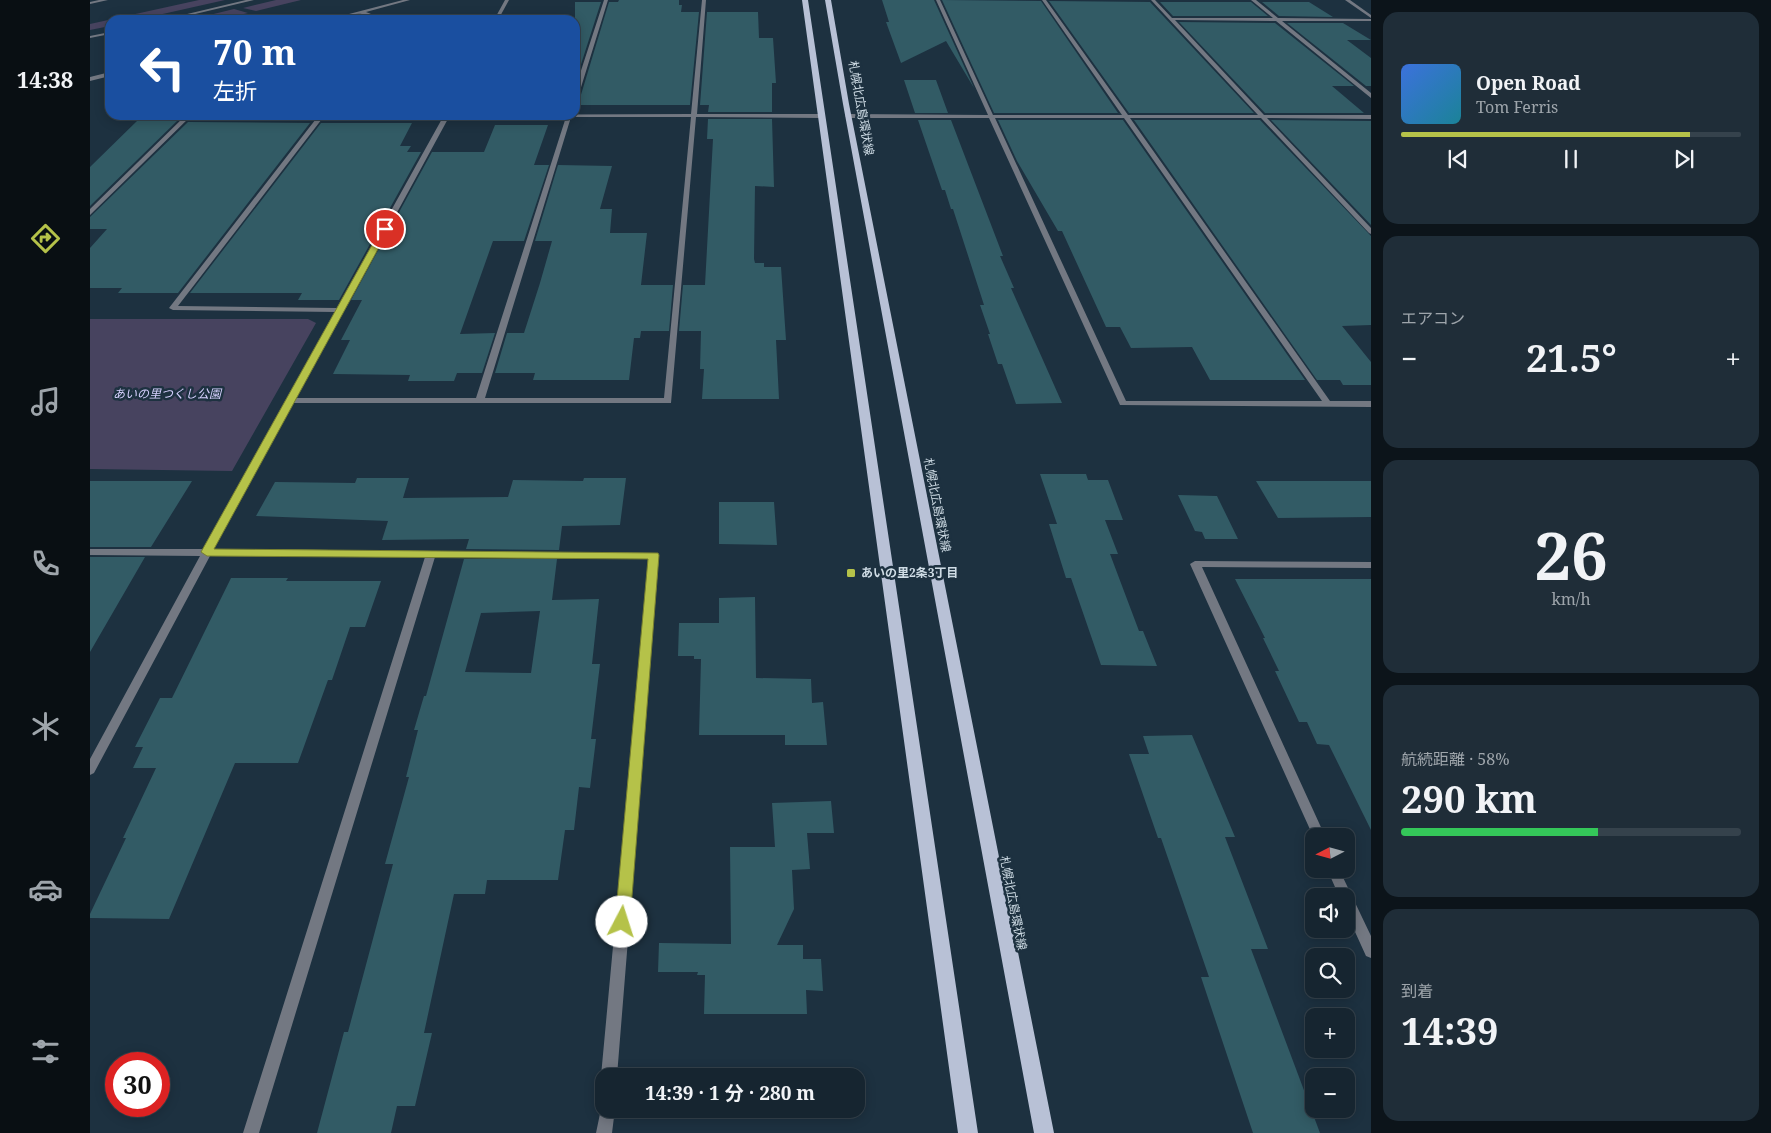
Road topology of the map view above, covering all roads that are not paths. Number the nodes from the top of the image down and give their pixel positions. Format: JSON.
{"nodes":[{"id":1,"x":106,"y":0,"type":"edge"},
{"id":2,"x":252,"y":0,"type":"edge"},
{"id":3,"x":408,"y":0,"type":"edge"},
{"id":4,"x":507,"y":0,"type":"edge"},
{"id":5,"x":606,"y":0,"type":"edge"},
{"id":6,"x":704,"y":0,"type":"edge"},
{"id":7,"x":805,"y":0,"type":"edge"},
{"id":8,"x":828,"y":0,"type":"edge"},
{"id":9,"x":938,"y":0,"type":"edge"},
{"id":10,"x":1044,"y":0,"type":"edge"},
{"id":11,"x":1153,"y":0,"type":"edge"},
{"id":12,"x":1253,"y":0,"type":"edge"},
{"id":13,"x":1347,"y":0,"type":"edge"},
{"id":14,"x":90,"y":3,"type":"edge"},
{"id":15,"x":362,"y":12,"type":"junction"},
{"id":16,"x":186,"y":15,"type":"edge"},
{"id":17,"x":349,"y":15,"type":"edge"},
{"id":18,"x":370,"y":15,"type":"edge"},
{"id":19,"x":499,"y":15,"type":"edge"},
{"id":20,"x":1371,"y":18,"type":"edge"},
{"id":21,"x":1171,"y":19,"type":"junction"},
{"id":22,"x":1276,"y":19,"type":"junction"},
{"id":23,"x":105,"y":34,"type":"edge"},
{"id":24,"x":90,"y":38,"type":"edge"},
{"id":25,"x":105,"y":76,"type":"edge"},
{"id":26,"x":90,"y":80,"type":"edge"},
{"id":27,"x":580,"y":81,"type":"edge"},
{"id":28,"x":1371,"y":96,"type":"edge"},
{"id":29,"x":580,"y":115,"type":"edge"},
{"id":30,"x":694,"y":116,"type":"junction"},
{"id":31,"x":822,"y":116,"type":"junction"},
{"id":32,"x":848,"y":116,"type":"junction"},
{"id":33,"x":989,"y":116,"type":"junction"},
{"id":34,"x":1127,"y":116,"type":"junction"},
{"id":35,"x":1262,"y":117,"type":"junction"},
{"id":36,"x":1371,"y":117,"type":"edge"},
{"id":37,"x":184,"y":120,"type":"edge"},
{"id":38,"x":318,"y":120,"type":"edge"},
{"id":39,"x":444,"y":120,"type":"edge"},
{"id":40,"x":567,"y":120,"type":"edge"},
{"id":41,"x":90,"y":213,"type":"edge"},
{"id":42,"x":1371,"y":232,"type":"edge"},
{"id":43,"x":340,"y":310,"type":"junction"},
{"id":44,"x":292,"y":400,"type":"junction"},
{"id":45,"x":480,"y":400,"type":"junction"},
{"id":46,"x":1328,"y":404,"type":"junction"},
{"id":47,"x":1371,"y":404,"type":"edge"},
{"id":48,"x":90,"y":552,"type":"edge"},
{"id":49,"x":207,"y":552,"type":"junction"},
{"id":50,"x":431,"y":555,"type":"junction"},
{"id":51,"x":1371,"y":565,"type":"edge"},
{"id":52,"x":90,"y":770,"type":"edge"},
{"id":53,"x":1315,"y":828,"type":"edge"},
{"id":54,"x":1355,"y":916,"type":"edge"},
{"id":55,"x":1371,"y":951,"type":"edge"},
{"id":56,"x":610,"y":1068,"type":"edge"},
{"id":57,"x":605,"y":1118,"type":"edge"},
{"id":58,"x":251,"y":1133,"type":"edge"},
{"id":59,"x":604,"y":1133,"type":"edge"},
{"id":60,"x":968,"y":1133,"type":"edge"},
{"id":61,"x":1044,"y":1133,"type":"edge"}],
"edges":[{"from":1,"to":14,"type":"street"},
{"from":2,"to":16,"type":"street"},
{"from":3,"to":15,"type":"street"},
{"from":4,"to":19,"type":"street"},
{"from":5,"to":27,"type":"street"},
{"from":6,"to":30,"type":"street"},
{"from":7,"to":31,"type":"main road"},
{"from":8,"to":32,"type":"main road","name":"札幌北広島環状線"},
{"from":9,"to":33,"type":"street"},
{"from":10,"to":34,"type":"street"},
{"from":11,"to":21,"type":"street"},
{"from":12,"to":22,"type":"street"},
{"from":13,"to":20,"type":"street"},
{"from":15,"to":17,"type":"street"},
{"from":15,"to":18,"type":"street"},
{"from":20,"to":22,"type":"street"},
{"from":21,"to":22,"type":"street"},
{"from":21,"to":35,"type":"street"},
{"from":22,"to":28,"type":"street"},
{"from":23,"to":24,"type":"street"},
{"from":25,"to":26,"type":"street"},
{"from":29,"to":30,"type":"street"},
{"from":30,"to":31,"type":"street"},
{"from":30,"to":45,"type":"street"},
{"from":31,"to":60,"type":"main road"},
{"from":32,"to":33,"type":"street"},
{"from":32,"to":61,"type":"main road","name":"札幌北広島環状線"},
{"from":33,"to":34,"type":"street"},
{"from":33,"to":46,"type":"street"},
{"from":34,"to":35,"type":"street"},
{"from":34,"to":46,"type":"street"},
{"from":35,"to":36,"type":"street"},
{"from":35,"to":42,"type":"street"},
{"from":37,"to":41,"type":"street"},
{"from":38,"to":43,"type":"street"},
{"from":39,"to":43,"type":"street"},
{"from":40,"to":45,"type":"street"},
{"from":43,"to":44,"type":"street"},
{"from":44,"to":45,"type":"street"},
{"from":44,"to":49,"type":"street"},
{"from":46,"to":47,"type":"street"},
{"from":48,"to":49,"type":"street"},
{"from":49,"to":50,"type":"street"},
{"from":49,"to":52,"type":"street"},
{"from":50,"to":56,"type":"street"},
{"from":50,"to":58,"type":"street"},
{"from":51,"to":53,"type":"street"},
{"from":54,"to":55,"type":"street"},
{"from":57,"to":59,"type":"street"}]}
